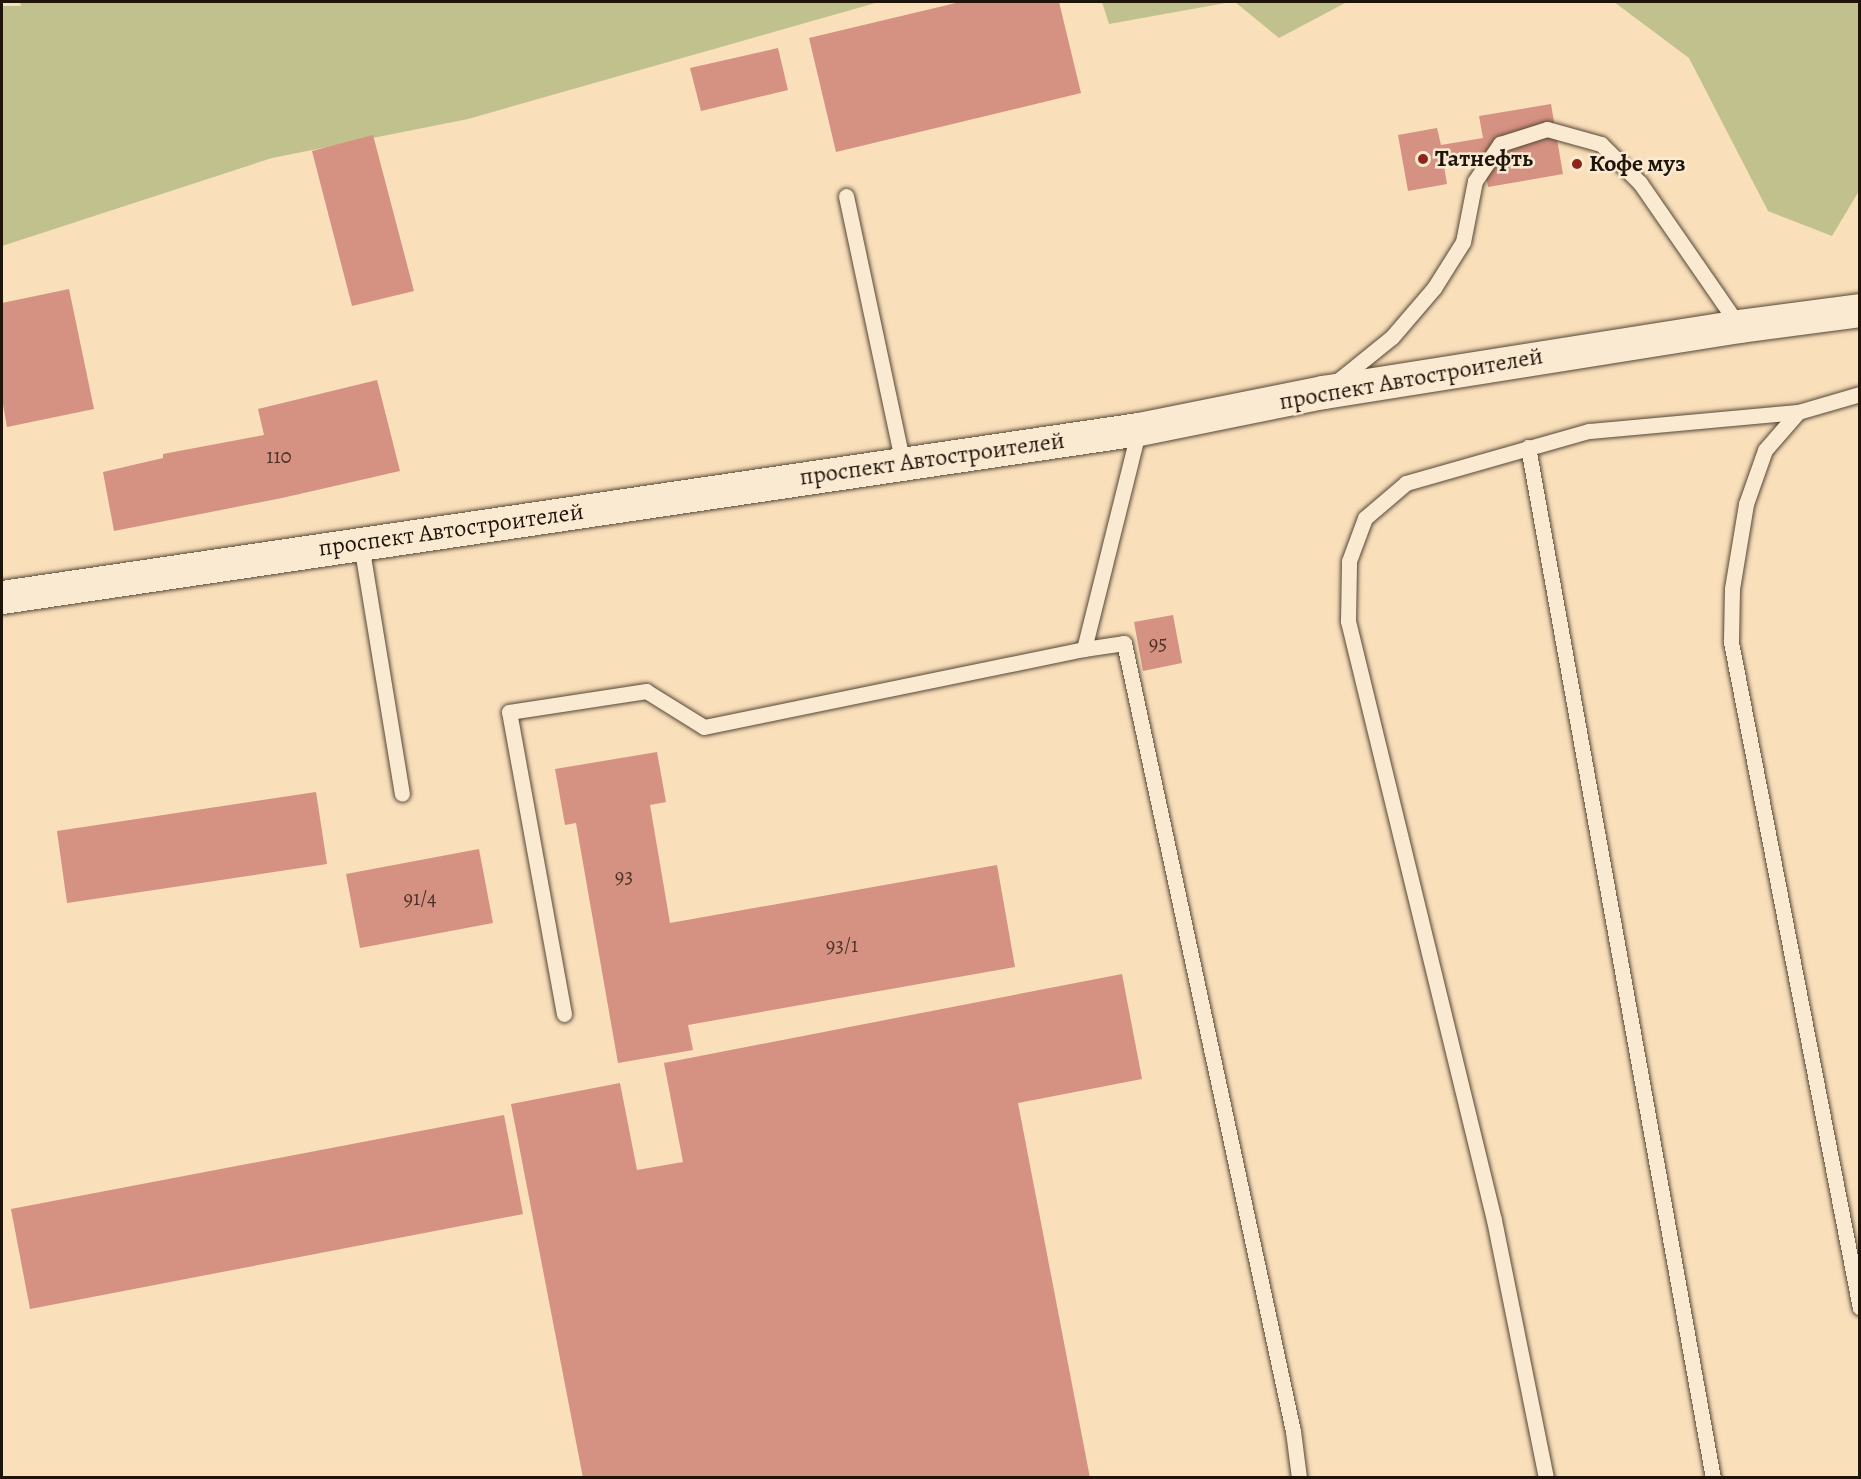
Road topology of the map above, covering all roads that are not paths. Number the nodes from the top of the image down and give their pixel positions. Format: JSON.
{"nodes":[{"id":1,"x":846,"y":196,"type":"dead end"},
{"id":2,"x":1860,"y":309,"type":"edge"},
{"id":3,"x":1739,"y":326,"type":"junction"},
{"id":4,"x":1323,"y":392,"type":"junction"},
{"id":5,"x":1860,"y":394,"type":"edge"},
{"id":6,"x":1798,"y":412,"type":"junction"},
{"id":7,"x":1139,"y":429,"type":"junction"},
{"id":8,"x":1528,"y":447,"type":"junction"},
{"id":9,"x":903,"y":464,"type":"junction"},
{"id":10,"x":361,"y":544,"type":"junction"},
{"id":11,"x":2,"y":597,"type":"edge"},
{"id":12,"x":1084,"y":649,"type":"junction"},
{"id":13,"x":402,"y":794,"type":"dead end"},
{"id":14,"x":564,"y":1014,"type":"dead end"},
{"id":15,"x":1860,"y":1308,"type":"edge"},
{"id":16,"x":1299,"y":1478,"type":"edge"},
{"id":17,"x":1546,"y":1478,"type":"edge"},
{"id":18,"x":1713,"y":1478,"type":"edge"}],
"edges":[{"from":1,"to":9,"type":"lane"},
{"from":2,"to":3,"type":"main road","name":"проспект Автостроителей"},
{"from":3,"to":4,"type":"main road","name":"проспект Автостроителей"},
{"from":3,"to":4,"type":"lane"},
{"from":4,"to":7,"type":"main road","name":"проспект Автостроителей"},
{"from":5,"to":6,"type":"lane"},
{"from":6,"to":8,"type":"lane"},
{"from":6,"to":15,"type":"lane"},
{"from":7,"to":9,"type":"main road","name":"проспект Автостроителей"},
{"from":7,"to":12,"type":"lane"},
{"from":8,"to":17,"type":"lane"},
{"from":8,"to":18,"type":"lane"},
{"from":9,"to":10,"type":"main road","name":"проспект Автостроителей"},
{"from":10,"to":11,"type":"main road","name":"проспект Автостроителей"},
{"from":10,"to":13,"type":"lane"},
{"from":12,"to":14,"type":"lane"},
{"from":12,"to":16,"type":"lane"}]}
